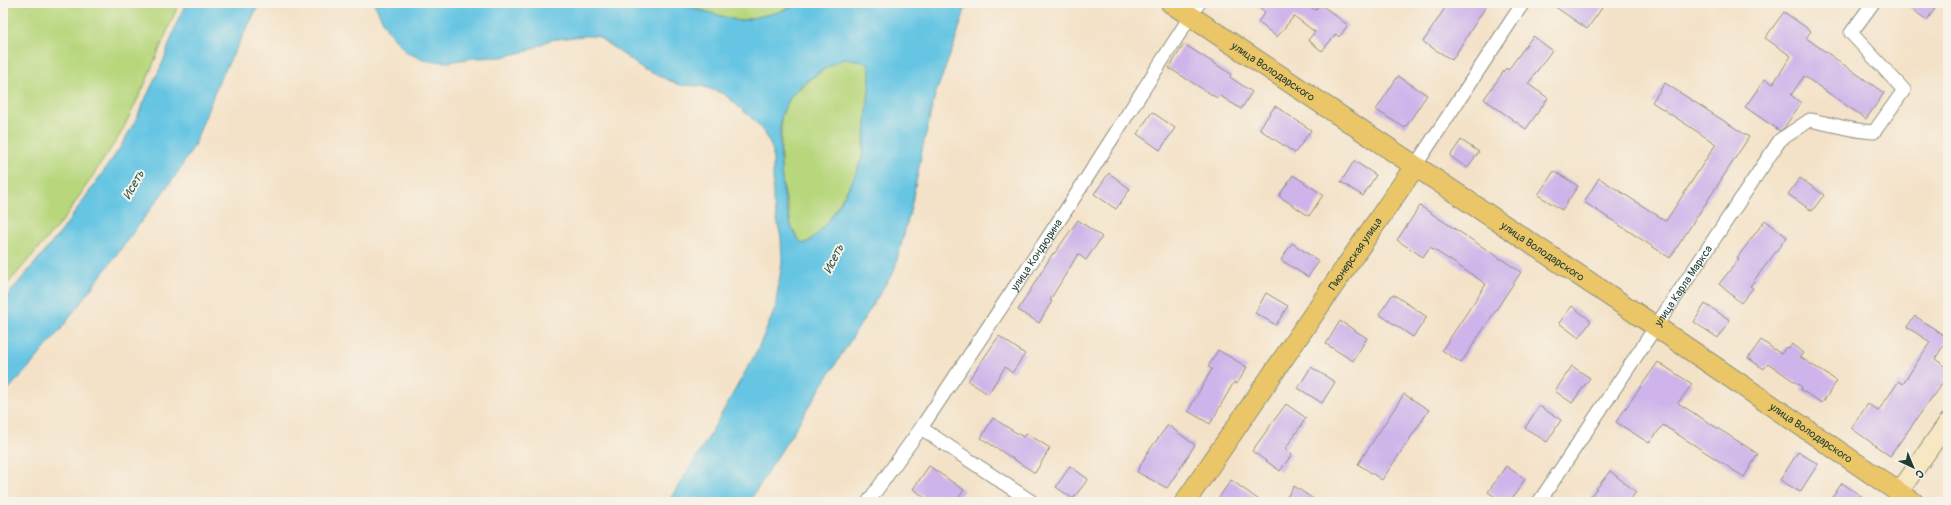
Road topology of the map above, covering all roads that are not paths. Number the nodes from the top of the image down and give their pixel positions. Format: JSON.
{"nodes":[{"id":1,"x":1171,"y":3,"type":"edge"},
{"id":2,"x":1523,"y":3,"type":"edge"},
{"id":3,"x":1872,"y":3,"type":"edge"},
{"id":4,"x":1195,"y":9,"type":"edge"},
{"id":5,"x":1415,"y":166,"type":"junction"},
{"id":6,"x":1655,"y":326,"type":"junction"},
{"id":7,"x":1948,"y":422,"type":"edge"},
{"id":8,"x":921,"y":428,"type":"junction"},
{"id":9,"x":1901,"y":499,"type":"edge"},
{"id":10,"x":868,"y":502,"type":"edge"},
{"id":11,"x":1032,"y":502,"type":"edge"},
{"id":12,"x":1185,"y":502,"type":"edge"},
{"id":13,"x":1539,"y":502,"type":"edge"}],
"edges":[{"from":1,"to":4,"type":"main road","name":"улица Володарского"},
{"from":2,"to":5,"type":"street","name":"Пионерская улица"},
{"from":3,"to":6,"type":"street","name":"улица Карла Маркса"},
{"from":4,"to":5,"type":"main road","name":"улица Володарского"},
{"from":4,"to":8,"type":"street","name":"улица Кондюрина"},
{"from":5,"to":6,"type":"main road","name":"улица Володарского"},
{"from":5,"to":12,"type":"main road","name":"Пионерская улица"},
{"from":6,"to":9,"type":"main road","name":"улица Володарского"},
{"from":6,"to":13,"type":"street","name":"улица Карла Маркса"},
{"from":7,"to":9,"type":"main road"},
{"from":8,"to":10,"type":"street","name":"улица Кондюрина"},
{"from":8,"to":11,"type":"street"}]}
